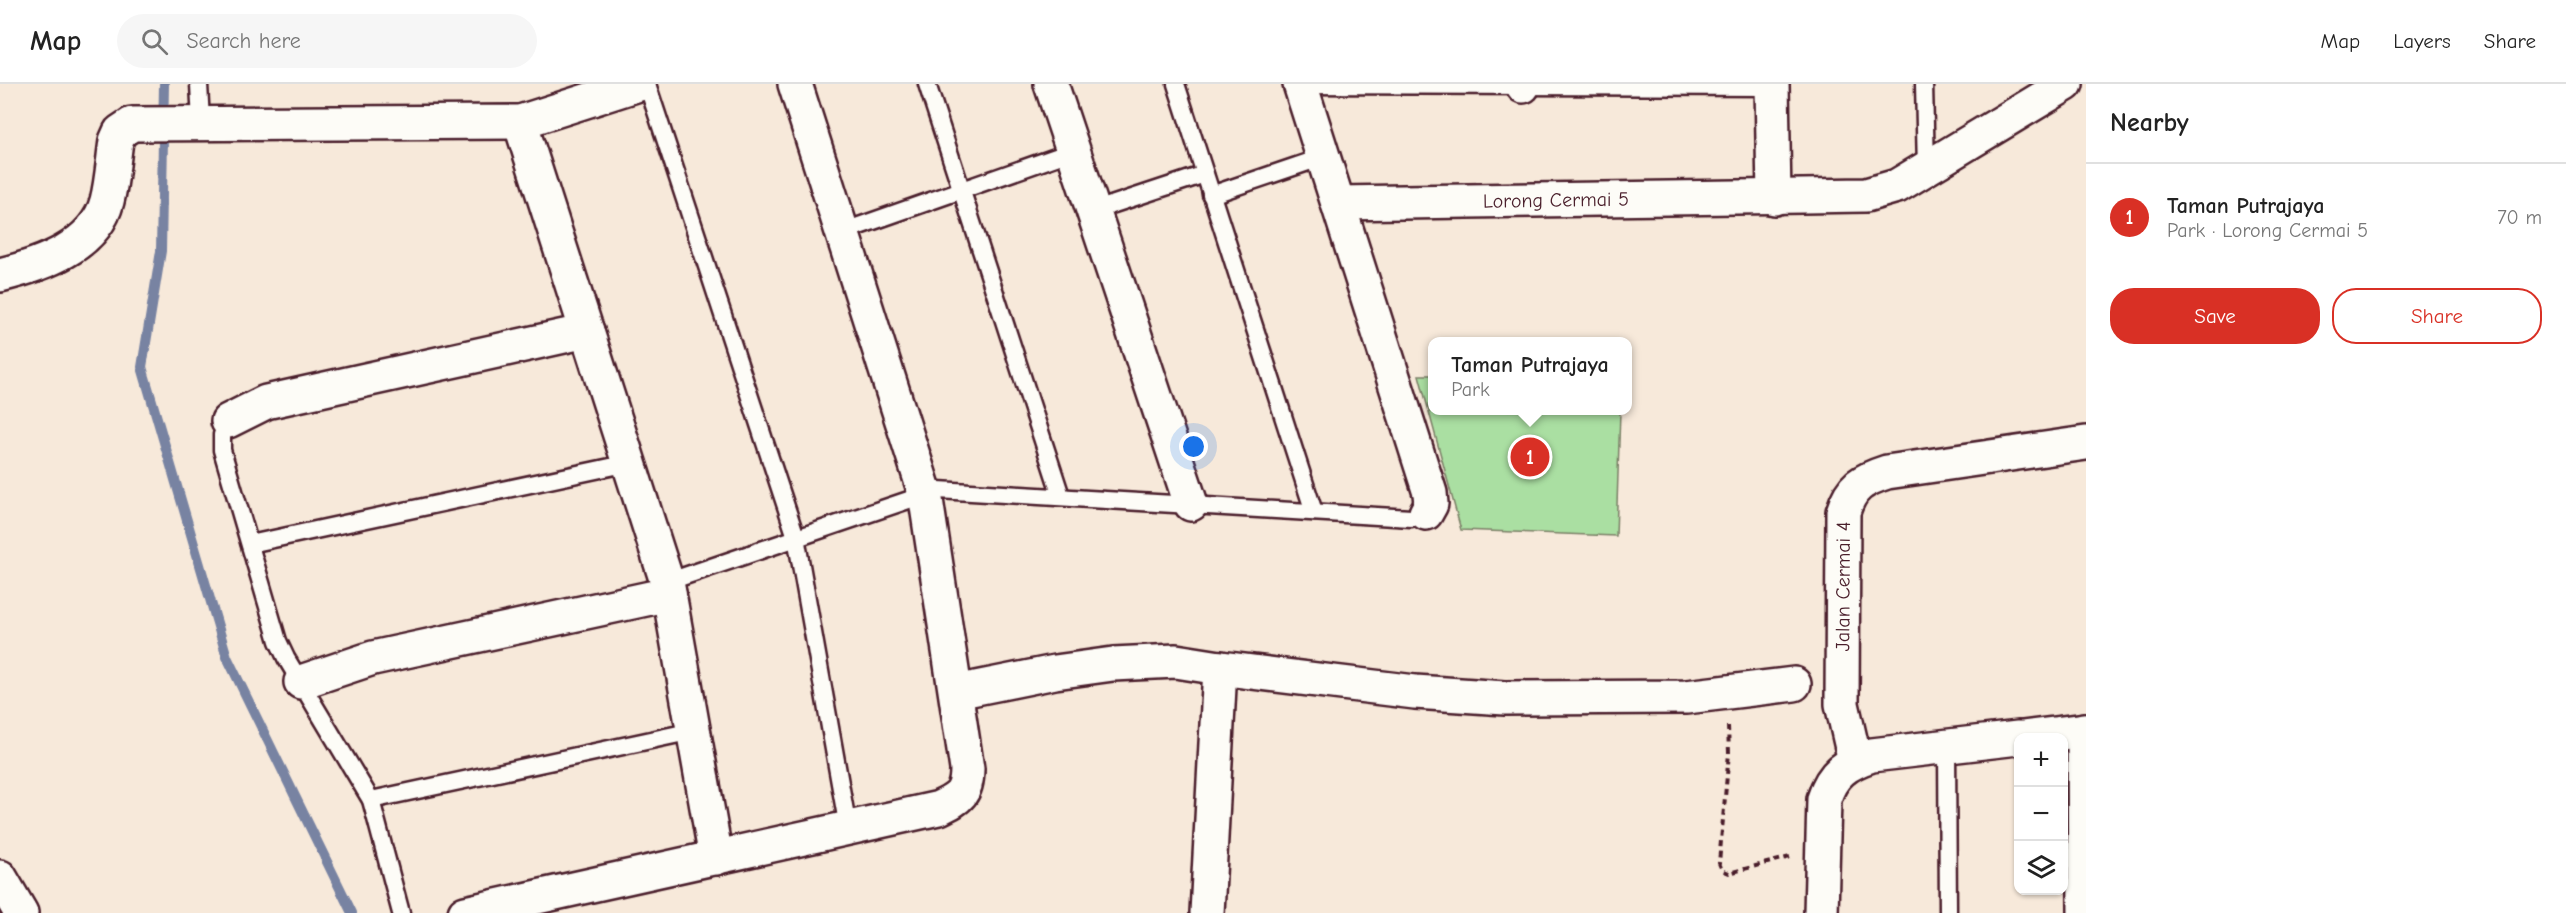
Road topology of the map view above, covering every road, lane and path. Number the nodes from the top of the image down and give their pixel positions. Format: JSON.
{"nodes":[{"id":1,"x":199,"y":84,"type":"edge"},
{"id":2,"x":639,"y":84,"type":"edge"},
{"id":3,"x":647,"y":84,"type":"edge"},
{"id":4,"x":795,"y":84,"type":"edge"},
{"id":5,"x":927,"y":84,"type":"edge"},
{"id":6,"x":1051,"y":84,"type":"edge"},
{"id":7,"x":1176,"y":84,"type":"edge"},
{"id":8,"x":1924,"y":84,"type":"edge"},
{"id":9,"x":2066,"y":84,"type":"edge"},
{"id":10,"x":1300,"y":85,"type":"edge"},
{"id":11,"x":1415,"y":85,"type":"edge"},
{"id":12,"x":1523,"y":85,"type":"edge"},
{"id":13,"x":1641,"y":85,"type":"edge"},
{"id":14,"x":1772,"y":85,"type":"edge"},
{"id":15,"x":190,"y":122,"type":"junction"},
{"id":16,"x":520,"y":122,"type":"junction"},
{"id":17,"x":1073,"y":151,"type":"junction"},
{"id":18,"x":1323,"y":157,"type":"junction"},
{"id":19,"x":1926,"y":169,"type":"junction"},
{"id":20,"x":1205,"y":174,"type":"junction"},
{"id":21,"x":961,"y":190,"type":"junction"},
{"id":22,"x":1211,"y":195,"type":"junction"},
{"id":23,"x":1774,"y":198,"type":"junction"},
{"id":24,"x":1338,"y":203,"type":"junction"},
{"id":25,"x":1093,"y":211,"type":"junction"},
{"id":26,"x":842,"y":232,"type":"junction"},
{"id":27,"x":1,"y":271,"type":"edge"},
{"id":28,"x":587,"y":331,"type":"junction"},
{"id":29,"x":228,"y":421,"type":"joint"},
{"id":30,"x":2086,"y":443,"type":"edge"},
{"id":31,"x":629,"y":463,"type":"junction"},
{"id":32,"x":926,"y":493,"type":"junction"},
{"id":33,"x":1062,"y":496,"type":"junction"},
{"id":34,"x":1191,"y":504,"type":"junction"},
{"id":35,"x":1314,"y":512,"type":"junction"},
{"id":36,"x":1426,"y":513,"type":"joint"},
{"id":37,"x":796,"y":537,"type":"junction"},
{"id":38,"x":250,"y":544,"type":"junction"},
{"id":39,"x":668,"y":588,"type":"junction"},
{"id":40,"x":1220,"y":668,"type":"junction"},
{"id":41,"x":301,"y":682,"type":"junction"},
{"id":42,"x":1794,"y":684,"type":"dead end"},
{"id":43,"x":956,"y":692,"type":"junction"},
{"id":44,"x":1726,"y":692,"type":"junction"},
{"id":45,"x":693,"y":730,"type":"junction"},
{"id":46,"x":2085,"y":730,"type":"edge"},
{"id":47,"x":2061,"y":733,"type":"edge"},
{"id":48,"x":2014,"y":739,"type":"edge"},
{"id":49,"x":1947,"y":747,"type":"junction"},
{"id":50,"x":1855,"y":761,"type":"junction"},
{"id":51,"x":371,"y":800,"type":"junction"},
{"id":52,"x":848,"y":828,"type":"junction"},
{"id":53,"x":1822,"y":849,"type":"junction"},
{"id":54,"x":716,"y":858,"type":"junction"},
{"id":55,"x":0,"y":877,"type":"edge"},
{"id":56,"x":21,"y":913,"type":"edge"},
{"id":57,"x":401,"y":913,"type":"edge"},
{"id":58,"x":465,"y":913,"type":"edge"},
{"id":59,"x":1207,"y":913,"type":"edge"},
{"id":60,"x":1821,"y":913,"type":"edge"},
{"id":61,"x":1948,"y":913,"type":"edge"},
{"id":62,"x":2085,"y":913,"type":"edge"}],
"edges":[{"from":1,"to":15,"type":"lane"},
{"from":2,"to":16,"type":"street"},
{"from":3,"to":37,"type":"lane"},
{"from":4,"to":26,"type":"street"},
{"from":5,"to":21,"type":"lane"},
{"from":6,"to":17,"type":"street"},
{"from":7,"to":20,"type":"lane"},
{"from":8,"to":19,"type":"lane"},
{"from":9,"to":19,"type":"street","name":"Lorong Cermai 5"},
{"from":10,"to":11,"type":"lane"},
{"from":10,"to":18,"type":"street"},
{"from":11,"to":12,"type":"lane"},
{"from":12,"to":13,"type":"lane"},
{"from":13,"to":14,"type":"lane"},
{"from":14,"to":23,"type":"street"},
{"from":15,"to":16,"type":"street"},
{"from":15,"to":27,"type":"street"},
{"from":16,"to":28,"type":"street"},
{"from":17,"to":21,"type":"lane"},
{"from":17,"to":25,"type":"street"},
{"from":18,"to":22,"type":"lane"},
{"from":18,"to":24,"type":"street"},
{"from":19,"to":23,"type":"street","name":"Lorong Cermai 5"},
{"from":20,"to":22,"type":"lane"},
{"from":20,"to":25,"type":"lane"},
{"from":21,"to":26,"type":"lane"},
{"from":21,"to":33,"type":"lane"},
{"from":22,"to":35,"type":"lane"},
{"from":23,"to":24,"type":"street","name":"Lorong Cermai 5"},
{"from":24,"to":36,"type":"street"},
{"from":25,"to":34,"type":"street"},
{"from":26,"to":32,"type":"street"},
{"from":28,"to":29,"type":"street"},
{"from":28,"to":31,"type":"street"},
{"from":29,"to":38,"type":"lane"},
{"from":30,"to":50,"type":"street","name":"Jalan Cermai 4"},
{"from":31,"to":38,"type":"lane"},
{"from":31,"to":39,"type":"street"},
{"from":32,"to":33,"type":"lane"},
{"from":32,"to":37,"type":"lane"},
{"from":32,"to":43,"type":"street"},
{"from":33,"to":34,"type":"lane"},
{"from":34,"to":35,"type":"lane"},
{"from":35,"to":36,"type":"lane"},
{"from":37,"to":39,"type":"lane"},
{"from":37,"to":52,"type":"lane"},
{"from":38,"to":41,"type":"lane"},
{"from":39,"to":41,"type":"street"},
{"from":39,"to":45,"type":"street"},
{"from":40,"to":43,"type":"street"},
{"from":40,"to":44,"type":"street"},
{"from":40,"to":59,"type":"street"},
{"from":41,"to":51,"type":"lane"},
{"from":42,"to":44,"type":"street"},
{"from":43,"to":52,"type":"street"},
{"from":44,"to":53,"type":"path"},
{"from":45,"to":51,"type":"lane"},
{"from":45,"to":54,"type":"street"},
{"from":46,"to":47,"type":"street"},
{"from":46,"to":62,"type":"street"},
{"from":48,"to":49,"type":"street"},
{"from":49,"to":50,"type":"street"},
{"from":49,"to":61,"type":"lane"},
{"from":50,"to":53,"type":"street"},
{"from":51,"to":57,"type":"lane"},
{"from":52,"to":54,"type":"street"},
{"from":53,"to":60,"type":"street"},
{"from":54,"to":58,"type":"street"},
{"from":55,"to":56,"type":"street"}]}
